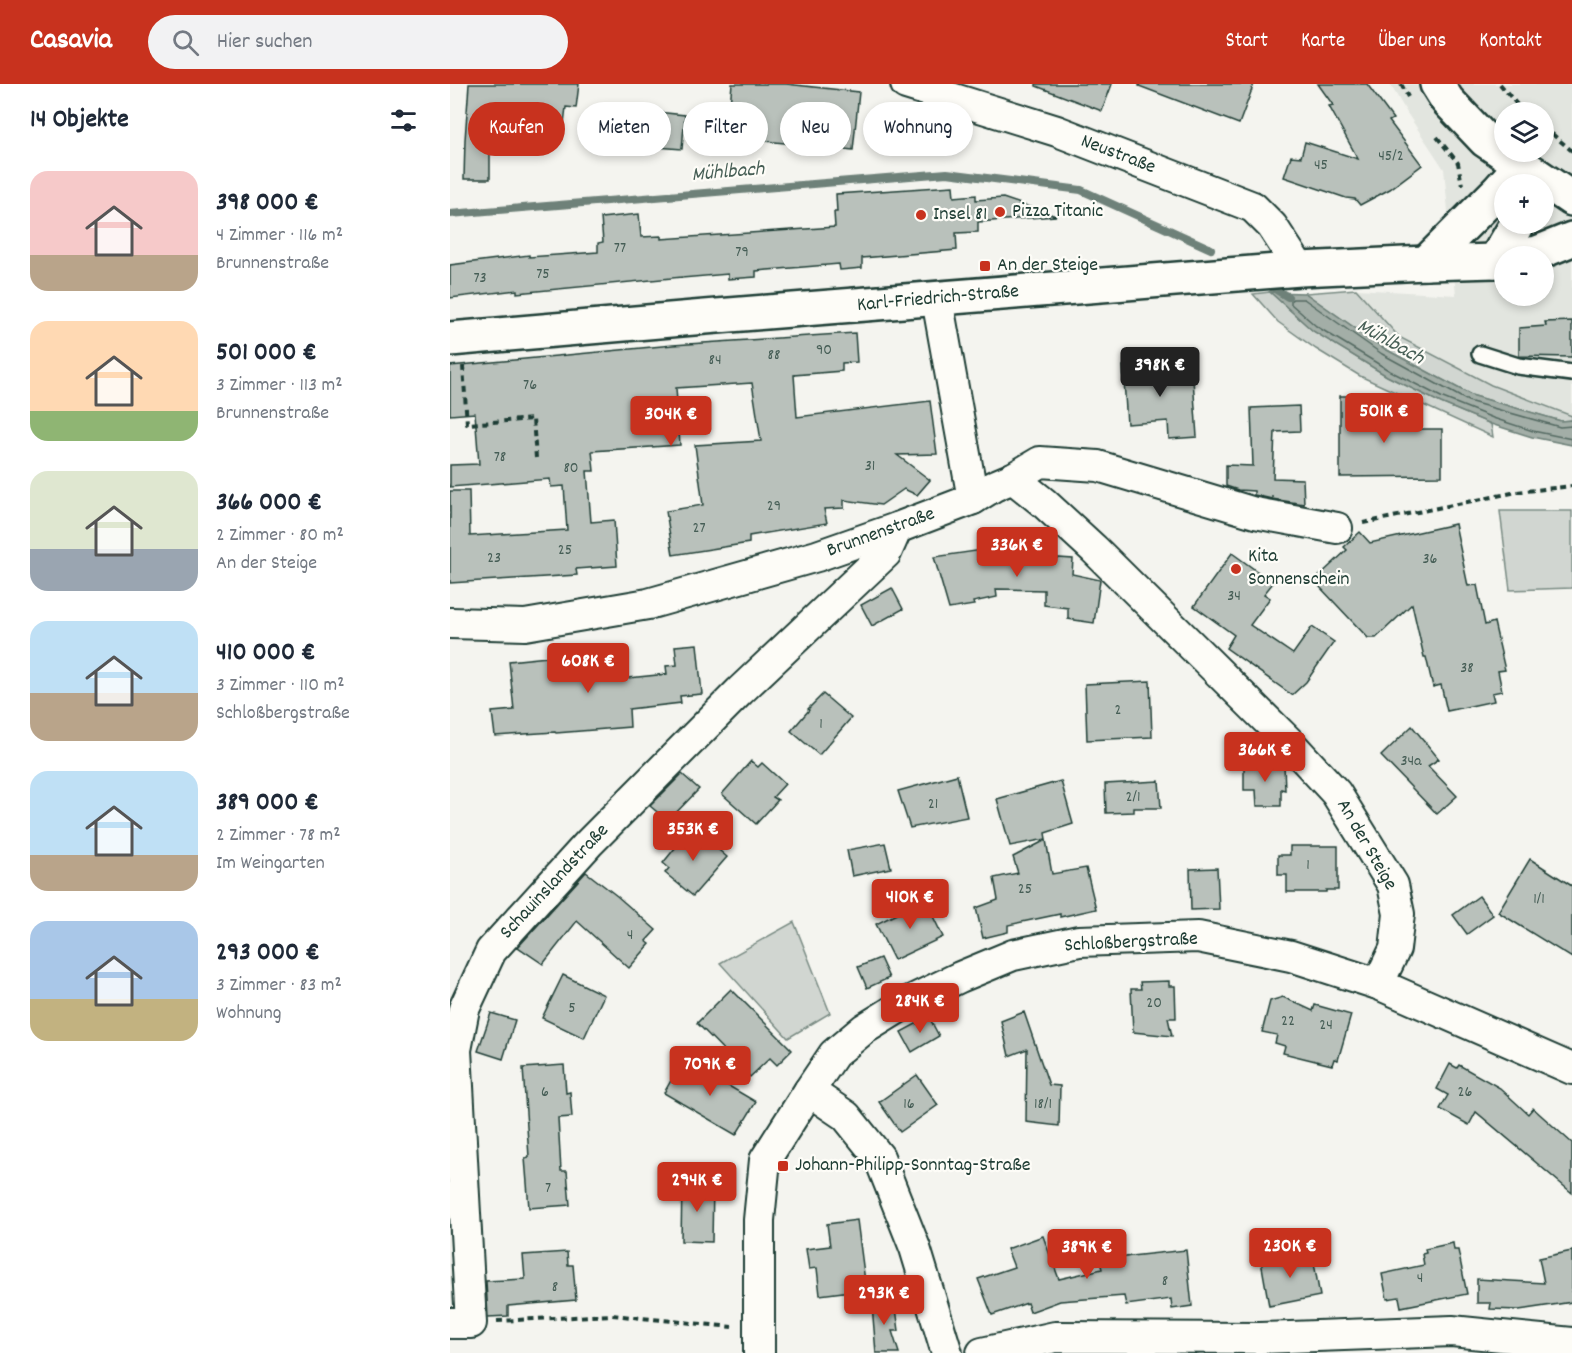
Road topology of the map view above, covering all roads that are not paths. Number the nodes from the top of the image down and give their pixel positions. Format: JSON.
{"nodes":[{"id":1,"x":906,"y":84,"type":"edge"},
{"id":2,"x":1437,"y":84,"type":"edge"},
{"id":3,"x":1523,"y":174,"type":"edge"},
{"id":4,"x":1554,"y":190,"type":"edge"},
{"id":5,"x":1494,"y":195,"type":"edge"},
{"id":6,"x":1572,"y":199,"type":"edge"},
{"id":7,"x":1572,"y":239,"type":"edge"},
{"id":8,"x":1554,"y":246,"type":"edge"},
{"id":9,"x":1494,"y":259,"type":"edge"},
{"id":10,"x":1426,"y":262,"type":"junction"},
{"id":11,"x":1300,"y":269,"type":"junction"},
{"id":12,"x":937,"y":299,"type":"junction"},
{"id":13,"x":455,"y":339,"type":"edge"},
{"id":14,"x":1480,"y":354,"type":"dead end"},
{"id":15,"x":1572,"y":373,"type":"edge"},
{"id":16,"x":1013,"y":478,"type":"junction"},
{"id":17,"x":973,"y":499,"type":"junction"},
{"id":18,"x":897,"y":528,"type":"junction"},
{"id":19,"x":1337,"y":528,"type":"road end"},
{"id":20,"x":450,"y":623,"type":"edge"},
{"id":21,"x":1377,"y":984,"type":"junction"},
{"id":22,"x":1572,"y":1069,"type":"edge"},
{"id":23,"x":809,"y":1091,"type":"junction"},
{"id":24,"x":460,"y":1323,"type":"edge"},
{"id":25,"x":759,"y":1341,"type":"edge"},
{"id":26,"x":1572,"y":1343,"type":"edge"},
{"id":27,"x":947,"y":1353,"type":"edge"},
{"id":28,"x":982,"y":1353,"type":"edge"}],
"edges":[{"from":1,"to":11,"type":"street","name":"Neustraße"},
{"from":2,"to":3,"type":"street"},
{"from":4,"to":6,"type":"street"},
{"from":5,"to":10,"type":"street"},
{"from":7,"to":8,"type":"street","name":"Karl-Friedrich-Straße"},
{"from":9,"to":10,"type":"street","name":"Karl-Friedrich-Straße"},
{"from":10,"to":11,"type":"street","name":"Karl-Friedrich-Straße"},
{"from":11,"to":12,"type":"street","name":"Karl-Friedrich-Straße"},
{"from":12,"to":13,"type":"street","name":"Karl-Friedrich-Straße"},
{"from":12,"to":17,"type":"street"},
{"from":14,"to":15,"type":"lane"},
{"from":16,"to":17,"type":"street","name":"Brunnenstraße"},
{"from":16,"to":19,"type":"street","name":"Brunnenstraße"},
{"from":16,"to":21,"type":"street","name":"An der Steige"},
{"from":17,"to":18,"type":"street","name":"Brunnenstraße"},
{"from":18,"to":20,"type":"street","name":"Brunnenstraße"},
{"from":18,"to":24,"type":"street","name":"Schauinslandstraße"},
{"from":21,"to":22,"type":"street","name":"Schloßbergstraße"},
{"from":21,"to":23,"type":"street","name":"Schloßbergstraße"},
{"from":23,"to":25,"type":"street","name":"Schloßbergstraße"},
{"from":23,"to":27,"type":"street"},
{"from":26,"to":28,"type":"street"}]}
